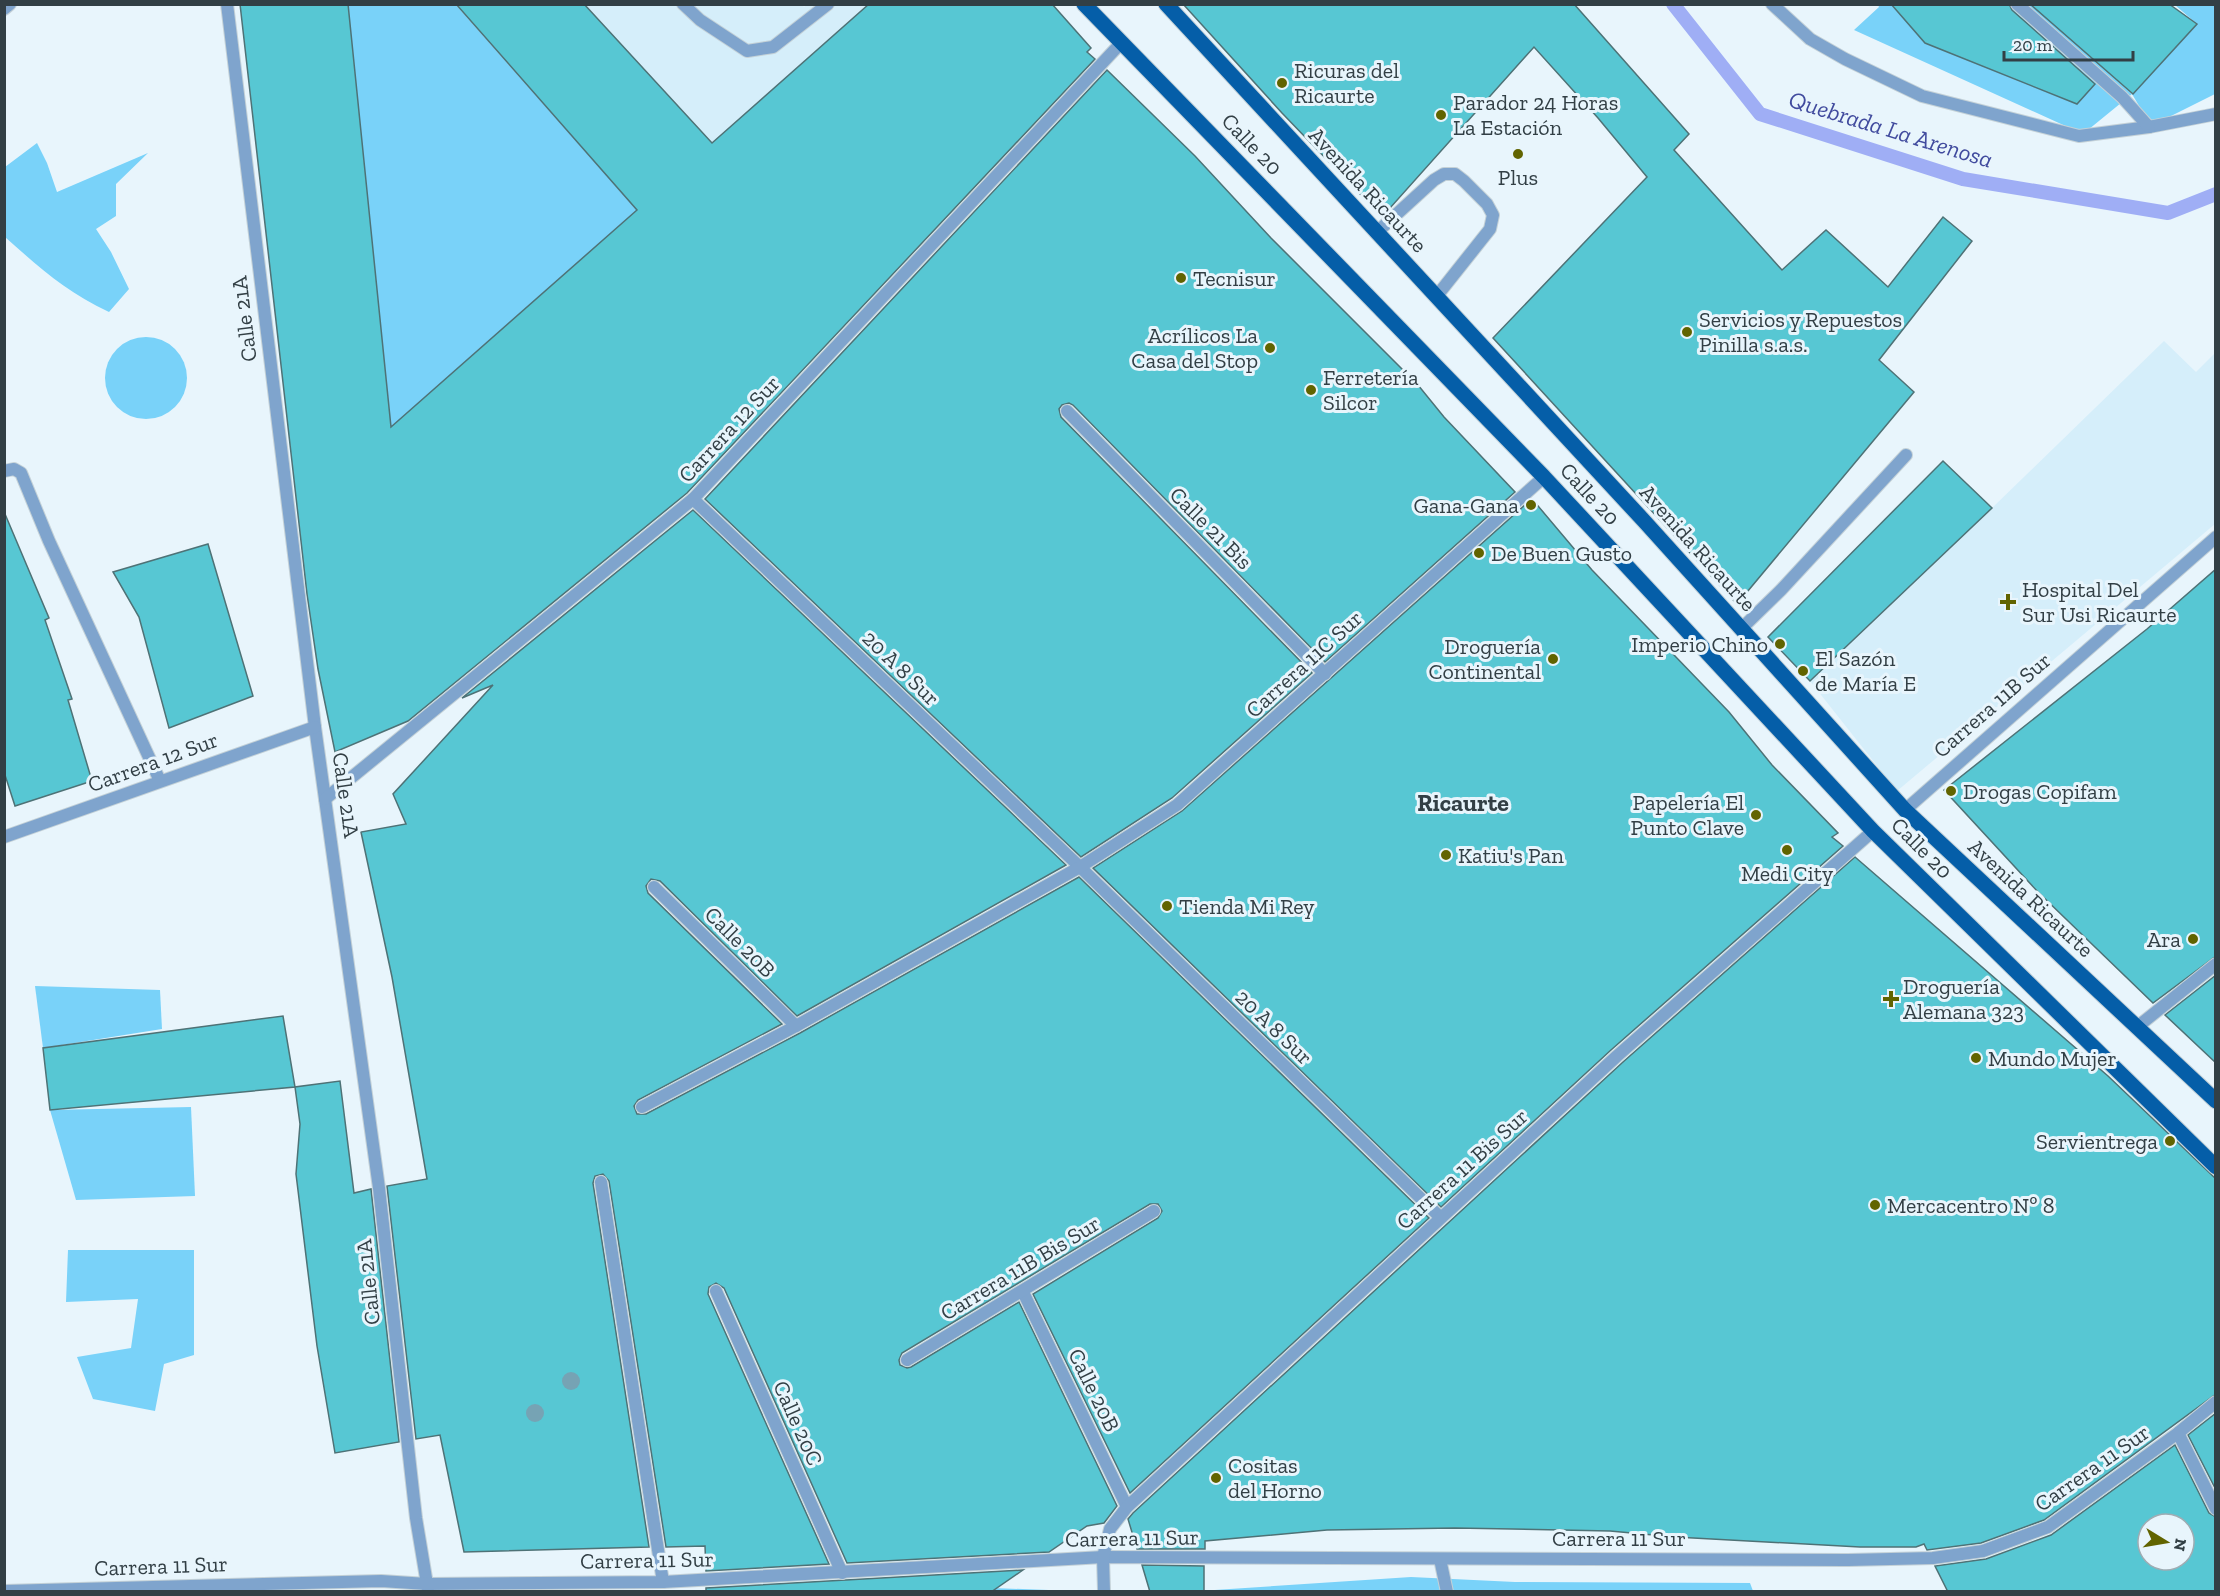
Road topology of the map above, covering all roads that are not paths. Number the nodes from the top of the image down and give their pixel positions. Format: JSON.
{"nodes":[{"id":1,"x":10,"y":4,"type":"edge"},
{"id":2,"x":227,"y":4,"type":"edge"},
{"id":3,"x":683,"y":4,"type":"edge"},
{"id":4,"x":828,"y":4,"type":"edge"},
{"id":5,"x":1084,"y":4,"type":"edge"},
{"id":6,"x":1166,"y":4,"type":"edge"},
{"id":7,"x":1772,"y":4,"type":"edge"},
{"id":8,"x":2017,"y":4,"type":"edge"},
{"id":9,"x":4,"y":9,"type":"edge"},
{"id":10,"x":1122,"y":42,"type":"junction"},
{"id":11,"x":2216,"y":114,"type":"edge"},
{"id":12,"x":2149,"y":127,"type":"junction"},
{"id":13,"x":1376,"y":233,"type":"junction"},
{"id":14,"x":1436,"y":297,"type":"junction"},
{"id":15,"x":1067,"y":411,"type":"dead end"},
{"id":16,"x":1906,"y":455,"type":"dead end"},
{"id":17,"x":4,"y":471,"type":"edge"},
{"id":18,"x":1544,"y":477,"type":"junction"},
{"id":19,"x":693,"y":499,"type":"junction"},
{"id":20,"x":2216,"y":537,"type":"edge"},
{"id":21,"x":1741,"y":629,"type":"junction"},
{"id":22,"x":1325,"y":674,"type":"junction"},
{"id":23,"x":315,"y":727,"type":"junction"},
{"id":24,"x":160,"y":782,"type":"junction"},
{"id":25,"x":325,"y":799,"type":"junction"},
{"id":26,"x":1905,"y":810,"type":"junction"},
{"id":27,"x":1873,"y":831,"type":"junction"},
{"id":28,"x":4,"y":837,"type":"edge"},
{"id":29,"x":1080,"y":867,"type":"junction"},
{"id":30,"x":654,"y":887,"type":"dead end"},
{"id":31,"x":2216,"y":964,"type":"edge"},
{"id":32,"x":796,"y":1026,"type":"junction"},
{"id":33,"x":2137,"y":1027,"type":"junction"},
{"id":34,"x":2216,"y":1101,"type":"edge"},
{"id":35,"x":642,"y":1107,"type":"dead end"},
{"id":36,"x":2216,"y":1167,"type":"edge"},
{"id":37,"x":601,"y":1182,"type":"dead end"},
{"id":38,"x":1154,"y":1211,"type":"dead end"},
{"id":39,"x":1440,"y":1217,"type":"junction"},
{"id":40,"x":716,"y":1291,"type":"dead end"},
{"id":41,"x":1023,"y":1292,"type":"junction"},
{"id":42,"x":907,"y":1360,"type":"dead end"},
{"id":43,"x":2216,"y":1402,"type":"edge"},
{"id":44,"x":2178,"y":1433,"type":"junction"},
{"id":45,"x":1127,"y":1507,"type":"junction"},
{"id":46,"x":2216,"y":1509,"type":"edge"},
{"id":47,"x":1103,"y":1557,"type":"junction"},
{"id":48,"x":1440,"y":1559,"type":"junction"},
{"id":49,"x":842,"y":1573,"type":"junction"},
{"id":50,"x":663,"y":1582,"type":"junction"},
{"id":51,"x":428,"y":1588,"type":"edge"},
{"id":52,"x":4,"y":1591,"type":"edge"},
{"id":53,"x":1104,"y":1592,"type":"edge"},
{"id":54,"x":1447,"y":1592,"type":"edge"}],
"edges":[{"from":1,"to":9,"type":"street"},
{"from":2,"to":23,"type":"street","name":"Calle 21A"},
{"from":3,"to":4,"type":"street"},
{"from":5,"to":10,"type":"main road","name":"Calle 20"},
{"from":6,"to":13,"type":"main road","name":"Avenida Ricaurte"},
{"from":7,"to":12,"type":"street"},
{"from":8,"to":12,"type":"street"},
{"from":10,"to":18,"type":"main road","name":"Calle 20"},
{"from":10,"to":19,"type":"street","name":"Carrera 12 Sur"},
{"from":11,"to":12,"type":"street"},
{"from":13,"to":14,"type":"main road","name":"Avenida Ricaurte"},
{"from":13,"to":14,"type":"street"},
{"from":14,"to":21,"type":"main road","name":"Avenida Ricaurte"},
{"from":15,"to":22,"type":"street","name":"Calle 21 Bis"},
{"from":16,"to":21,"type":"street"},
{"from":17,"to":24,"type":"street"},
{"from":18,"to":22,"type":"street","name":"Carrera 11C Sur"},
{"from":18,"to":27,"type":"main road","name":"Calle 20"},
{"from":19,"to":25,"type":"street","name":"Carrera 12 Sur"},
{"from":19,"to":29,"type":"street","name":"20 A 8 Sur"},
{"from":20,"to":26,"type":"street","name":"Carrera 11B Sur"},
{"from":21,"to":26,"type":"main road","name":"Avenida Ricaurte"},
{"from":22,"to":29,"type":"street","name":"Carrera 11C Sur"},
{"from":23,"to":24,"type":"street","name":"Carrera 12 Sur"},
{"from":23,"to":25,"type":"street","name":"Calle 21A"},
{"from":24,"to":28,"type":"street","name":"Carrera 12 Sur"},
{"from":25,"to":51,"type":"street","name":"Calle 21A"},
{"from":26,"to":33,"type":"main road","name":"Avenida Ricaurte"},
{"from":27,"to":36,"type":"main road","name":"Calle 20"},
{"from":27,"to":39,"type":"street","name":"Carrera 11 Bis Sur"},
{"from":29,"to":32,"type":"street"},
{"from":29,"to":39,"type":"street","name":"20 A 8 Sur"},
{"from":30,"to":32,"type":"street","name":"Calle 20B"},
{"from":31,"to":33,"type":"street"},
{"from":32,"to":35,"type":"street"},
{"from":33,"to":34,"type":"main road","name":"Avenida Ricaurte"},
{"from":37,"to":50,"type":"street"},
{"from":38,"to":41,"type":"street","name":"Carrera 11B Bis Sur"},
{"from":39,"to":45,"type":"street","name":"Carrera 11 Bis Sur"},
{"from":40,"to":49,"type":"street","name":"Calle 20C"},
{"from":41,"to":42,"type":"street","name":"Carrera 11B Bis Sur"},
{"from":41,"to":45,"type":"street","name":"Calle 20B"},
{"from":43,"to":44,"type":"street","name":"Carrera 11 Sur"},
{"from":44,"to":46,"type":"street"},
{"from":44,"to":48,"type":"street","name":"Carrera 11 Sur"},
{"from":45,"to":47,"type":"street","name":"Carrera 11 Bis Sur"},
{"from":47,"to":48,"type":"street","name":"Carrera 11 Sur"},
{"from":47,"to":49,"type":"street","name":"Carrera 11 Sur"},
{"from":47,"to":53,"type":"street","name":"Carrera 11 Bis Sur"},
{"from":48,"to":54,"type":"street"},
{"from":49,"to":50,"type":"street","name":"Carrera 11 Sur"},
{"from":50,"to":51,"type":"street","name":"Carrera 11 Sur"},
{"from":51,"to":52,"type":"street","name":"Carrera 11 Sur"}]}
